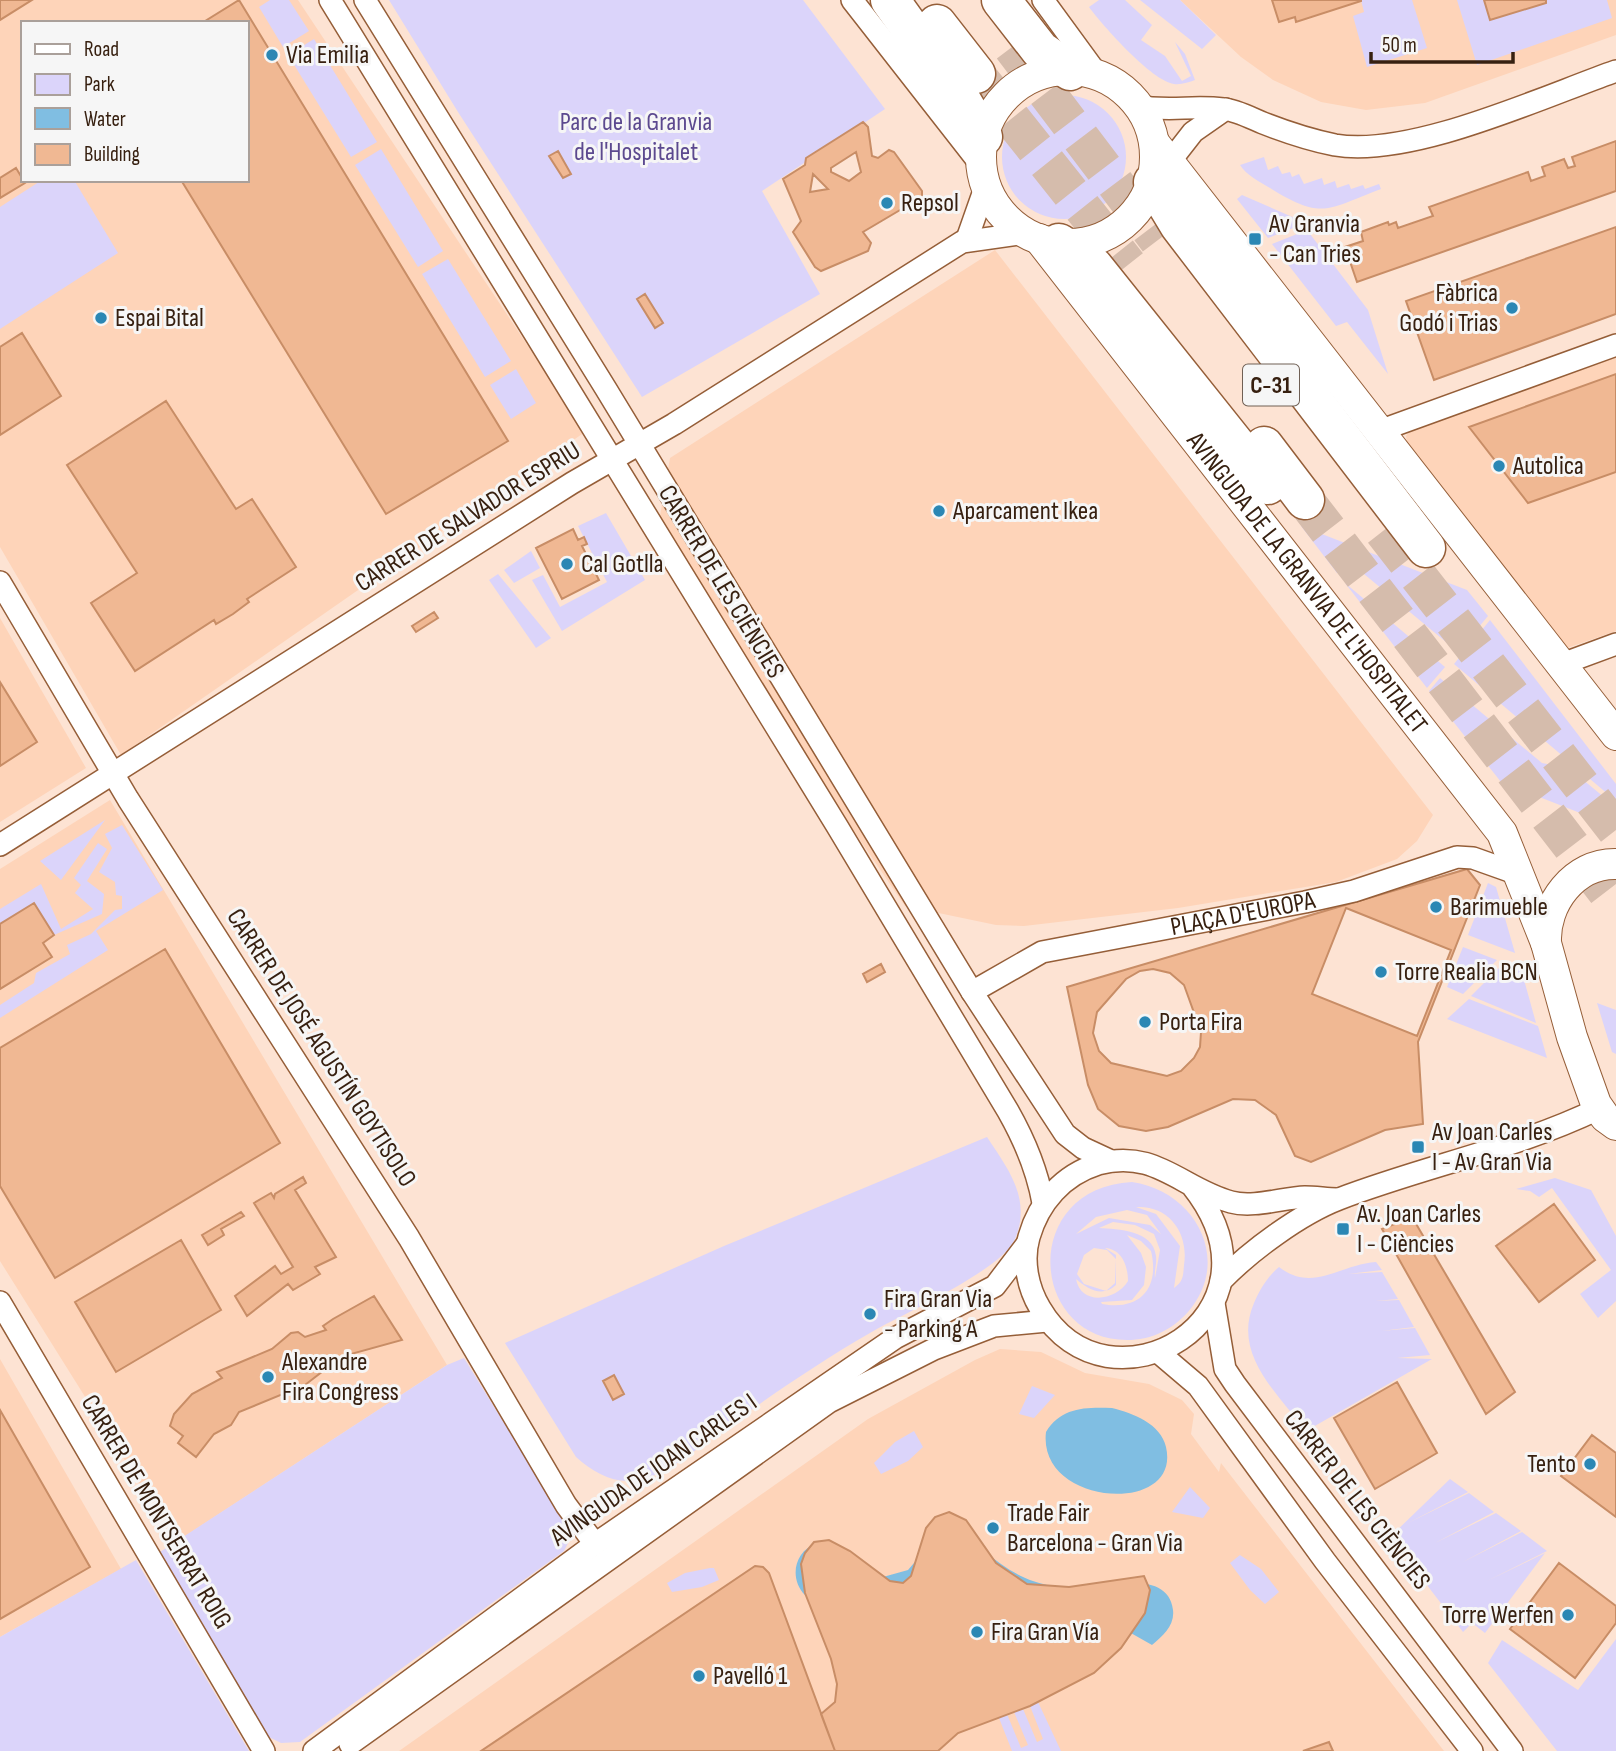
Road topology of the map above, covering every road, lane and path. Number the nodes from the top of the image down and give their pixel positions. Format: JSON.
{"nodes":[{"id":1,"x":330,"y":0,"type":"edge"},
{"id":2,"x":365,"y":0,"type":"edge"},
{"id":3,"x":852,"y":0,"type":"edge"},
{"id":4,"x":890,"y":0,"type":"edge"},
{"id":5,"x":919,"y":0,"type":"edge"},
{"id":6,"x":976,"y":0,"type":"edge"},
{"id":7,"x":1001,"y":0,"type":"edge"},
{"id":8,"x":1043,"y":0,"type":"edge"},
{"id":9,"x":1012,"y":47,"type":"tunnel mouth"},
{"id":10,"x":1616,"y":71,"type":"edge"},
{"id":11,"x":976,"y":74,"type":"tunnel mouth"},
{"id":12,"x":1085,"y":75,"type":"junction"},
{"id":13,"x":1138,"y":106,"type":"junction"},
{"id":14,"x":1226,"y":109,"type":"junction"},
{"id":15,"x":983,"y":163,"type":"junction"},
{"id":16,"x":1160,"y":163,"type":"junction"},
{"id":17,"x":967,"y":239,"type":"junction"},
{"id":18,"x":1041,"y":239,"type":"junction"},
{"id":19,"x":1158,"y":240,"type":"tunnel mouth"},
{"id":20,"x":1128,"y":265,"type":"tunnel mouth"},
{"id":21,"x":1616,"y":345,"type":"edge"},
{"id":22,"x":1379,"y":431,"type":"junction"},
{"id":23,"x":640,"y":444,"type":"junction"},
{"id":24,"x":613,"y":460,"type":"junction"},
{"id":25,"x":1268,"y":485,"type":"tunnel mouth"},
{"id":26,"x":1305,"y":500,"type":"tunnel mouth"},
{"id":27,"x":1383,"y":531,"type":"tunnel mouth"},
{"id":28,"x":1426,"y":548,"type":"dead end"},
{"id":29,"x":0,"y":582,"type":"edge"},
{"id":30,"x":1616,"y":644,"type":"edge"},
{"id":31,"x":1562,"y":664,"type":"junction"},
{"id":32,"x":1616,"y":735,"type":"edge"},
{"id":33,"x":113,"y":774,"type":"junction"},
{"id":34,"x":0,"y":845,"type":"edge"},
{"id":35,"x":1616,"y":864,"type":"edge"},
{"id":36,"x":1518,"y":874,"type":"junction"},
{"id":37,"x":1546,"y":943,"type":"junction"},
{"id":38,"x":972,"y":992,"type":"junction"},
{"id":39,"x":1607,"y":1117,"type":"edge"},
{"id":40,"x":1111,"y":1161,"type":"junction"},
{"id":41,"x":1192,"y":1186,"type":"junction"},
{"id":42,"x":1337,"y":1199,"type":"junction"},
{"id":43,"x":1043,"y":1203,"type":"junction"},
{"id":44,"x":1027,"y":1244,"type":"junction"},
{"id":45,"x":1221,"y":1281,"type":"junction"},
{"id":46,"x":0,"y":1303,"type":"edge"},
{"id":47,"x":1213,"y":1303,"type":"junction"},
{"id":48,"x":1047,"y":1321,"type":"junction"},
{"id":49,"x":1158,"y":1352,"type":"junction"},
{"id":50,"x":595,"y":1544,"type":"junction"},
{"id":51,"x":264,"y":1751,"type":"edge"},
{"id":52,"x":314,"y":1751,"type":"edge"},
{"id":53,"x":339,"y":1751,"type":"edge"},
{"id":54,"x":1472,"y":1751,"type":"edge"},
{"id":55,"x":1512,"y":1751,"type":"edge"}],
"edges":[{"from":1,"to":24,"type":"street","name":"CARRER DE LES CIÈNCIES"},
{"from":2,"to":23,"type":"street","name":"CARRER DE LES CIÈNCIES"},
{"from":3,"to":15,"type":"street"},
{"from":4,"to":15,"type":"highway"},
{"from":5,"to":11,"type":"highway"},
{"from":6,"to":9,"type":"highway"},
{"from":7,"to":12,"type":"highway"},
{"from":8,"to":12,"type":"street"},
{"from":10,"to":14,"type":"street"},
{"from":12,"to":13,"type":"main road"},
{"from":12,"to":15,"type":"main road"},
{"from":13,"to":14,"type":"street"},
{"from":13,"to":16,"type":"main road"},
{"from":14,"to":16,"type":"street"},
{"from":15,"to":17,"type":"street"},
{"from":15,"to":18,"type":"main road"},
{"from":16,"to":18,"type":"main road"},
{"from":16,"to":22,"type":"main road"},
{"from":16,"to":28,"type":"highway"},
{"from":17,"to":18,"type":"street","name":"CARRER DE SALVADOR ESPRIU"},
{"from":17,"to":23,"type":"street","name":"CARRER DE SALVADOR ESPRIU"},
{"from":18,"to":25,"type":"highway"},
{"from":18,"to":36,"type":"main road","name":"AVINGUDA DE LA GRANVIA DE L'HOSPITALET"},
{"from":19,"to":27,"type":"highway","number":"C-31"},
{"from":20,"to":26,"type":"highway","number":"C-31"},
{"from":21,"to":22,"type":"street"},
{"from":22,"to":31,"type":"main road"},
{"from":23,"to":24,"type":"street","name":"CARRER DE SALVADOR ESPRIU"},
{"from":23,"to":38,"type":"street","name":"CARRER DE LES CIÈNCIES"},
{"from":24,"to":33,"type":"street","name":"CARRER DE SALVADOR ESPRIU"},
{"from":24,"to":43,"type":"street","name":"CARRER DE LES CIÈNCIES"},
{"from":29,"to":33,"type":"street","name":"CARRER DE JOSÉ AGUSTÍN GOYTISOLO"},
{"from":30,"to":31,"type":"street"},
{"from":31,"to":32,"type":"main road"},
{"from":33,"to":34,"type":"street","name":"CARRER DE SALVADOR ESPRIU"},
{"from":33,"to":50,"type":"street","name":"CARRER DE JOSÉ AGUSTÍN GOYTISOLO"},
{"from":35,"to":37,"type":"main road"},
{"from":36,"to":37,"type":"main road","name":"AVINGUDA DE LA GRANVIA DE L'HOSPITALET"},
{"from":36,"to":38,"type":"street","name":"PLAÇA D'EUROPA"},
{"from":37,"to":39,"type":"main road"},
{"from":38,"to":40,"type":"street","name":"CARRER DE LES CIÈNCIES"},
{"from":39,"to":42,"type":"street"},
{"from":40,"to":41,"type":"street"},
{"from":40,"to":43,"type":"street"},
{"from":41,"to":42,"type":"street"},
{"from":41,"to":45,"type":"street"},
{"from":42,"to":45,"type":"street"},
{"from":43,"to":44,"type":"street"},
{"from":44,"to":48,"type":"street"},
{"from":44,"to":50,"type":"street","name":"AVINGUDA DE JOAN CARLES I"},
{"from":45,"to":47,"type":"street"},
{"from":46,"to":51,"type":"street","name":"CARRER DE MONTSERRAT ROIG"},
{"from":47,"to":49,"type":"street"},
{"from":47,"to":55,"type":"street","name":"CARRER DE LES CIÈNCIES"},
{"from":48,"to":49,"type":"street"},
{"from":48,"to":53,"type":"street","name":"AVINGUDA DE JOAN CARLES I"},
{"from":49,"to":54,"type":"street"},
{"from":50,"to":52,"type":"street","name":"AVINGUDA DE JOAN CARLES I"}]}
